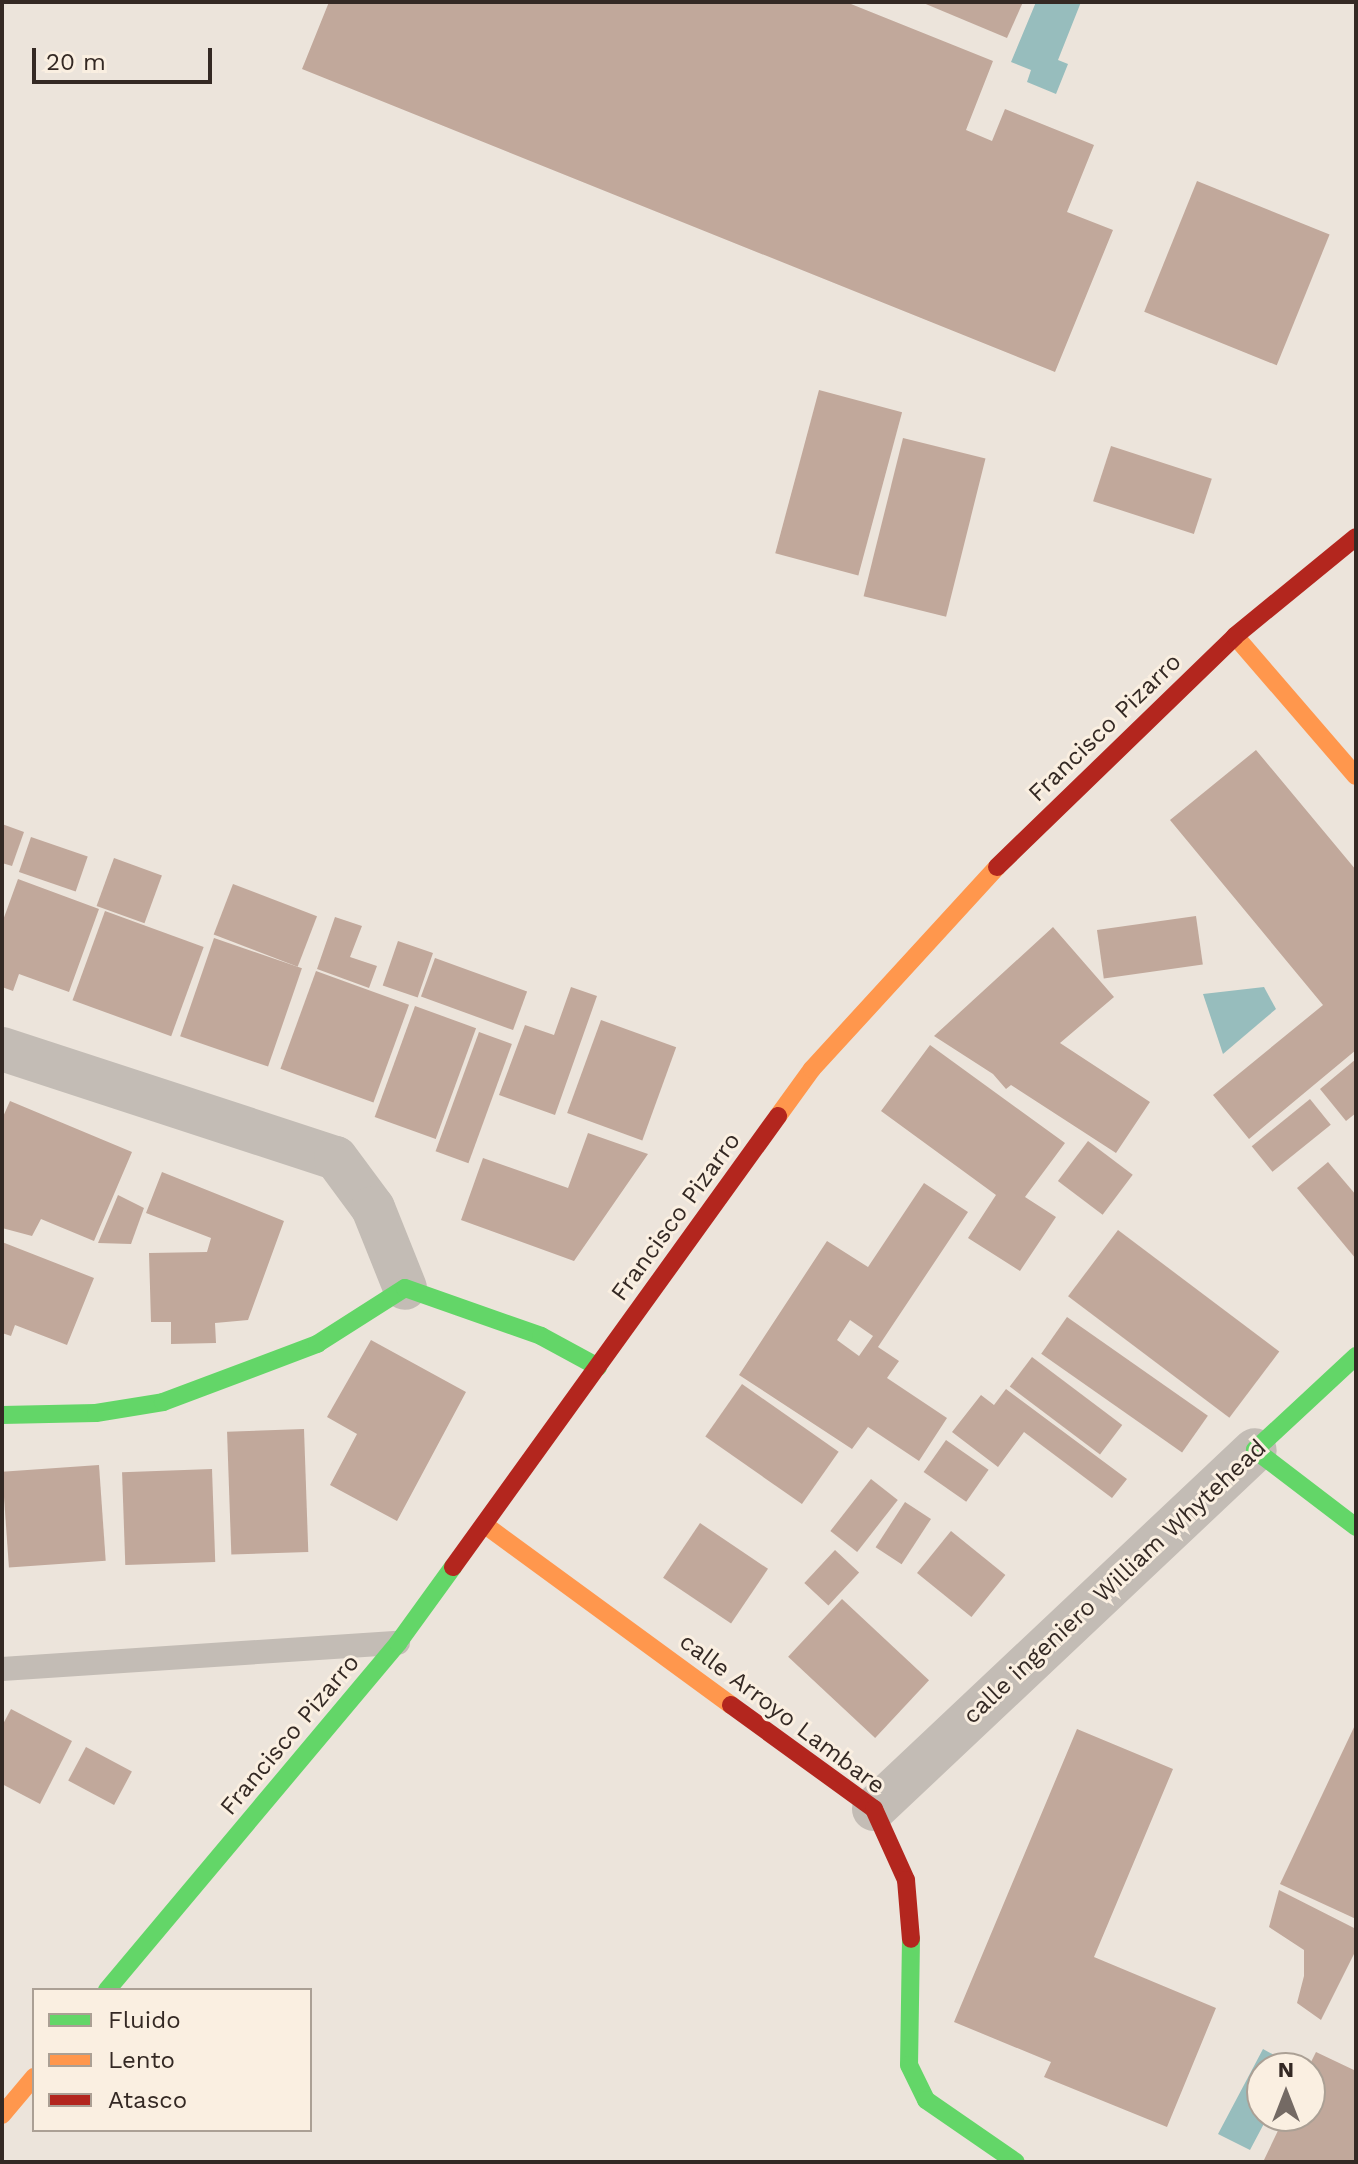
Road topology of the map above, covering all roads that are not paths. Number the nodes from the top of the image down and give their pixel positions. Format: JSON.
{"nodes":[{"id":1,"x":1356,"y":537,"type":"edge"},
{"id":2,"x":1235,"y":636,"type":"junction"},
{"id":3,"x":1356,"y":776,"type":"edge"},
{"id":4,"x":2,"y":1049,"type":"edge"},
{"id":5,"x":405,"y":1288,"type":"junction"},
{"id":6,"x":1356,"y":1356,"type":"edge"},
{"id":7,"x":598,"y":1367,"type":"junction"},
{"id":8,"x":2,"y":1415,"type":"edge"},
{"id":9,"x":1255,"y":1450,"type":"junction"},
{"id":10,"x":485,"y":1525,"type":"junction"},
{"id":11,"x":1356,"y":1527,"type":"edge"},
{"id":12,"x":398,"y":1643,"type":"junction"},
{"id":13,"x":2,"y":1669,"type":"edge"},
{"id":14,"x":874,"y":1809,"type":"junction"},
{"id":15,"x":109,"y":1988,"type":"edge"},
{"id":16,"x":32,"y":2079,"type":"edge"},
{"id":17,"x":2,"y":2115,"type":"edge"},
{"id":18,"x":1016,"y":2162,"type":"edge"}],
"edges":[{"from":1,"to":2,"type":"street","name":"Francisco Pizarro"},
{"from":2,"to":3,"type":"street"},
{"from":2,"to":7,"type":"street","name":"Francisco Pizarro"},
{"from":4,"to":5,"type":"street"},
{"from":5,"to":7,"type":"street"},
{"from":5,"to":8,"type":"street"},
{"from":6,"to":9,"type":"street","name":"calle ingeniero William Whytehead"},
{"from":7,"to":10,"type":"street","name":"Francisco Pizarro"},
{"from":9,"to":11,"type":"street"},
{"from":9,"to":14,"type":"street","name":"calle ingeniero William Whytehead"},
{"from":10,"to":12,"type":"street","name":"Francisco Pizarro"},
{"from":10,"to":14,"type":"street","name":"calle Arroyo Lambare"},
{"from":12,"to":13,"type":"lane"},
{"from":12,"to":15,"type":"street","name":"Francisco Pizarro"},
{"from":14,"to":18,"type":"street","name":"calle Arroyo Lambare"},
{"from":16,"to":17,"type":"street"}]}
